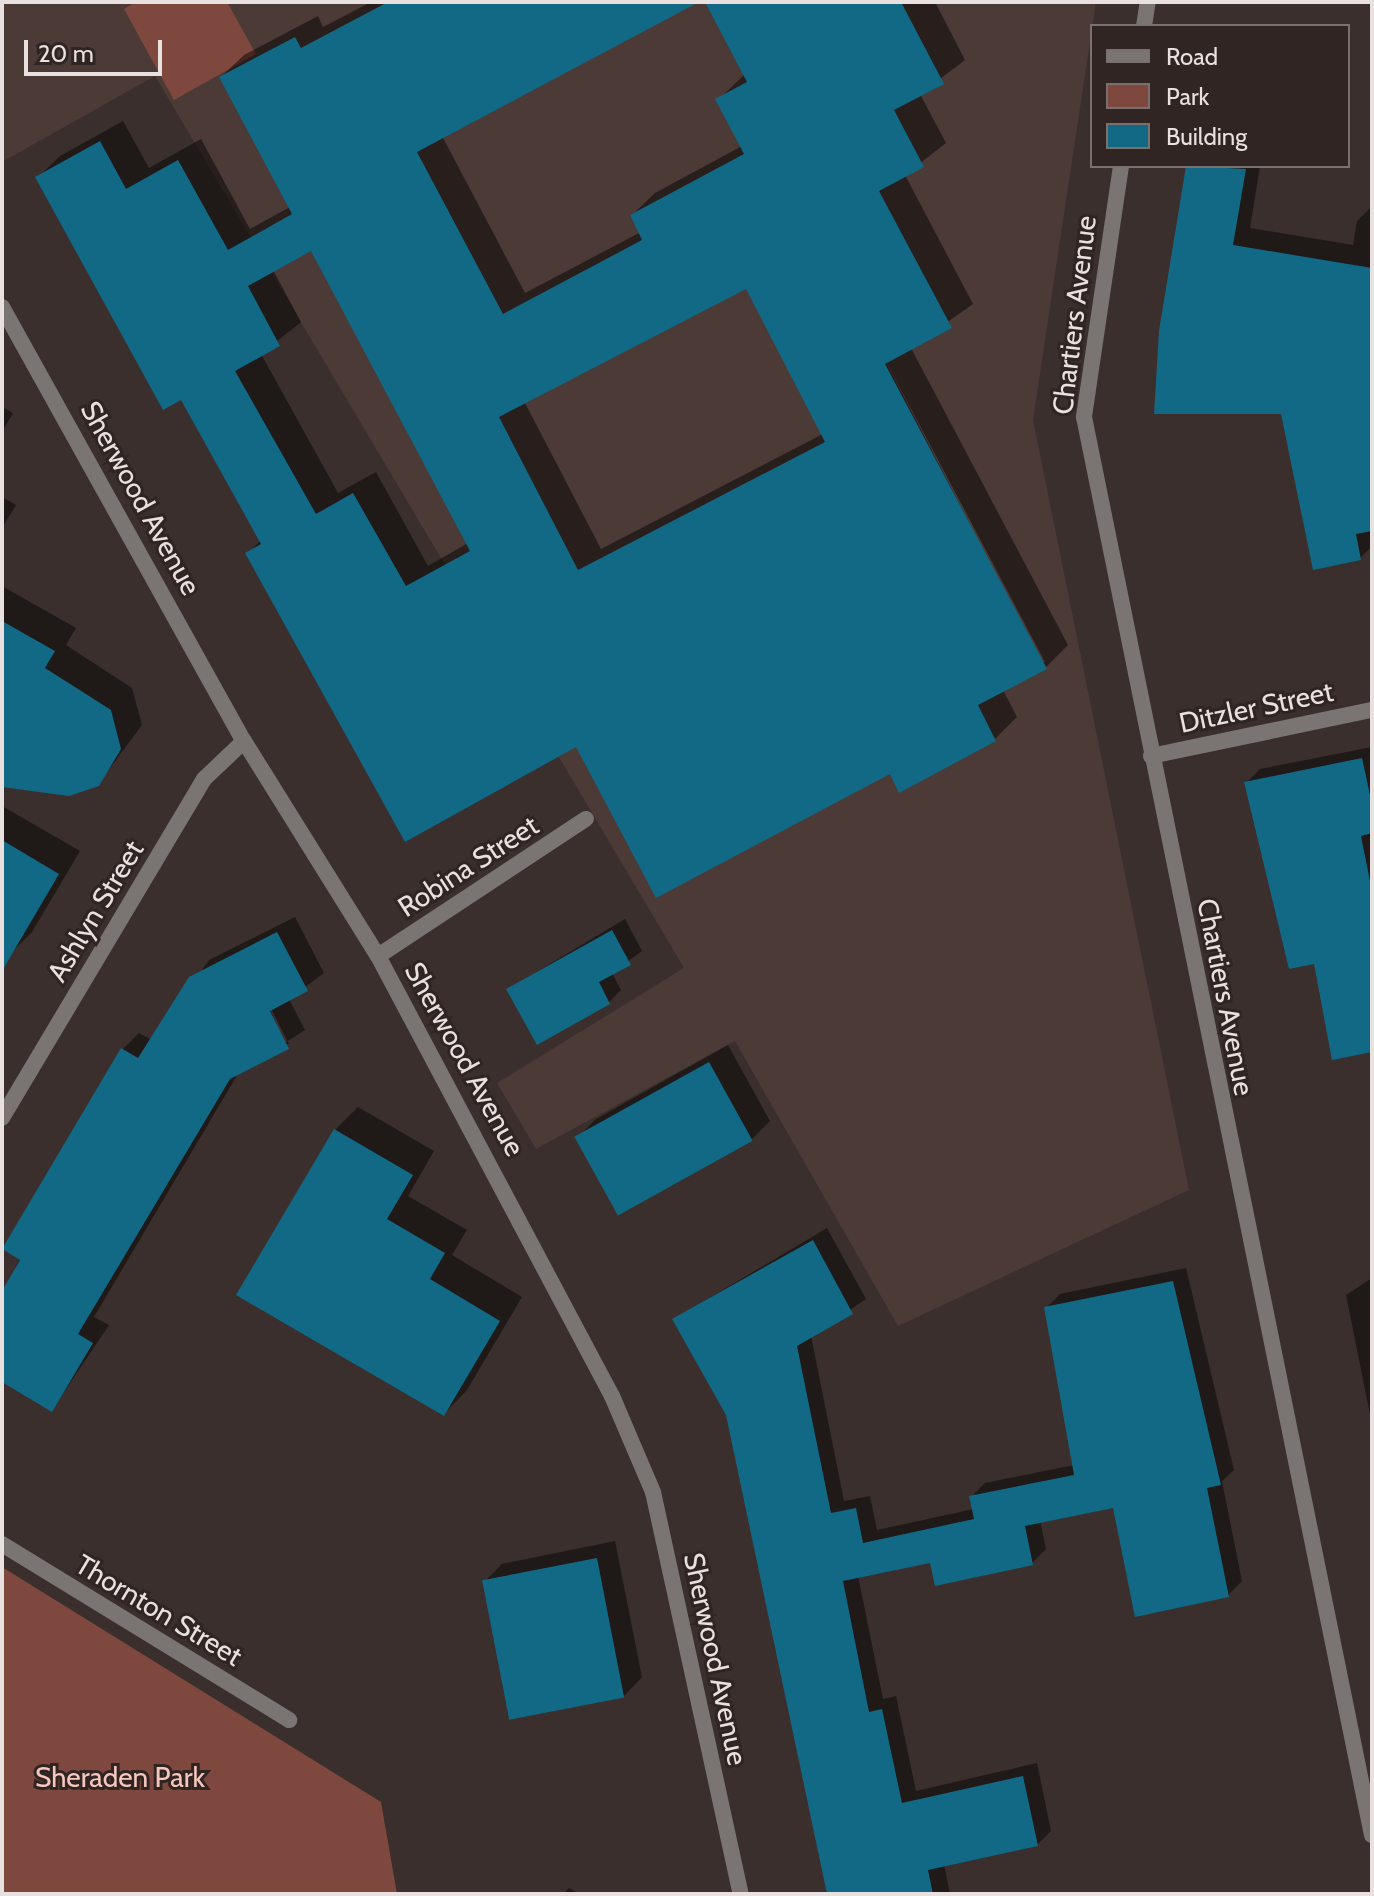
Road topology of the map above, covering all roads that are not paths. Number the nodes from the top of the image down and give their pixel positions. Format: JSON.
{"nodes":[{"id":1,"x":1148,"y":2,"type":"edge"},
{"id":2,"x":1144,"y":24,"type":"edge"},
{"id":3,"x":1121,"y":168,"type":"edge"},
{"id":4,"x":2,"y":307,"type":"edge"},
{"id":5,"x":1372,"y":710,"type":"edge"},
{"id":6,"x":244,"y":741,"type":"junction"},
{"id":7,"x":1151,"y":756,"type":"junction"},
{"id":8,"x":586,"y":819,"type":"dead end"},
{"id":9,"x":378,"y":956,"type":"junction"},
{"id":10,"x":2,"y":1118,"type":"edge"},
{"id":11,"x":2,"y":1544,"type":"edge"},
{"id":12,"x":289,"y":1720,"type":"dead end"},
{"id":13,"x":1372,"y":1835,"type":"edge"},
{"id":14,"x":741,"y":1894,"type":"edge"}],
"edges":[{"from":1,"to":2,"type":"street"},
{"from":3,"to":7,"type":"street","name":"Chartiers Avenue"},
{"from":4,"to":6,"type":"street","name":"Sherwood Avenue"},
{"from":5,"to":7,"type":"street","name":"Ditzler Street"},
{"from":6,"to":9,"type":"street","name":"Sherwood Avenue"},
{"from":6,"to":10,"type":"street","name":"Ashlyn Street"},
{"from":7,"to":13,"type":"street","name":"Chartiers Avenue"},
{"from":8,"to":9,"type":"street","name":"Robina Street"},
{"from":9,"to":14,"type":"street","name":"Sherwood Avenue"},
{"from":11,"to":12,"type":"street","name":"Thornton Street"}]}
